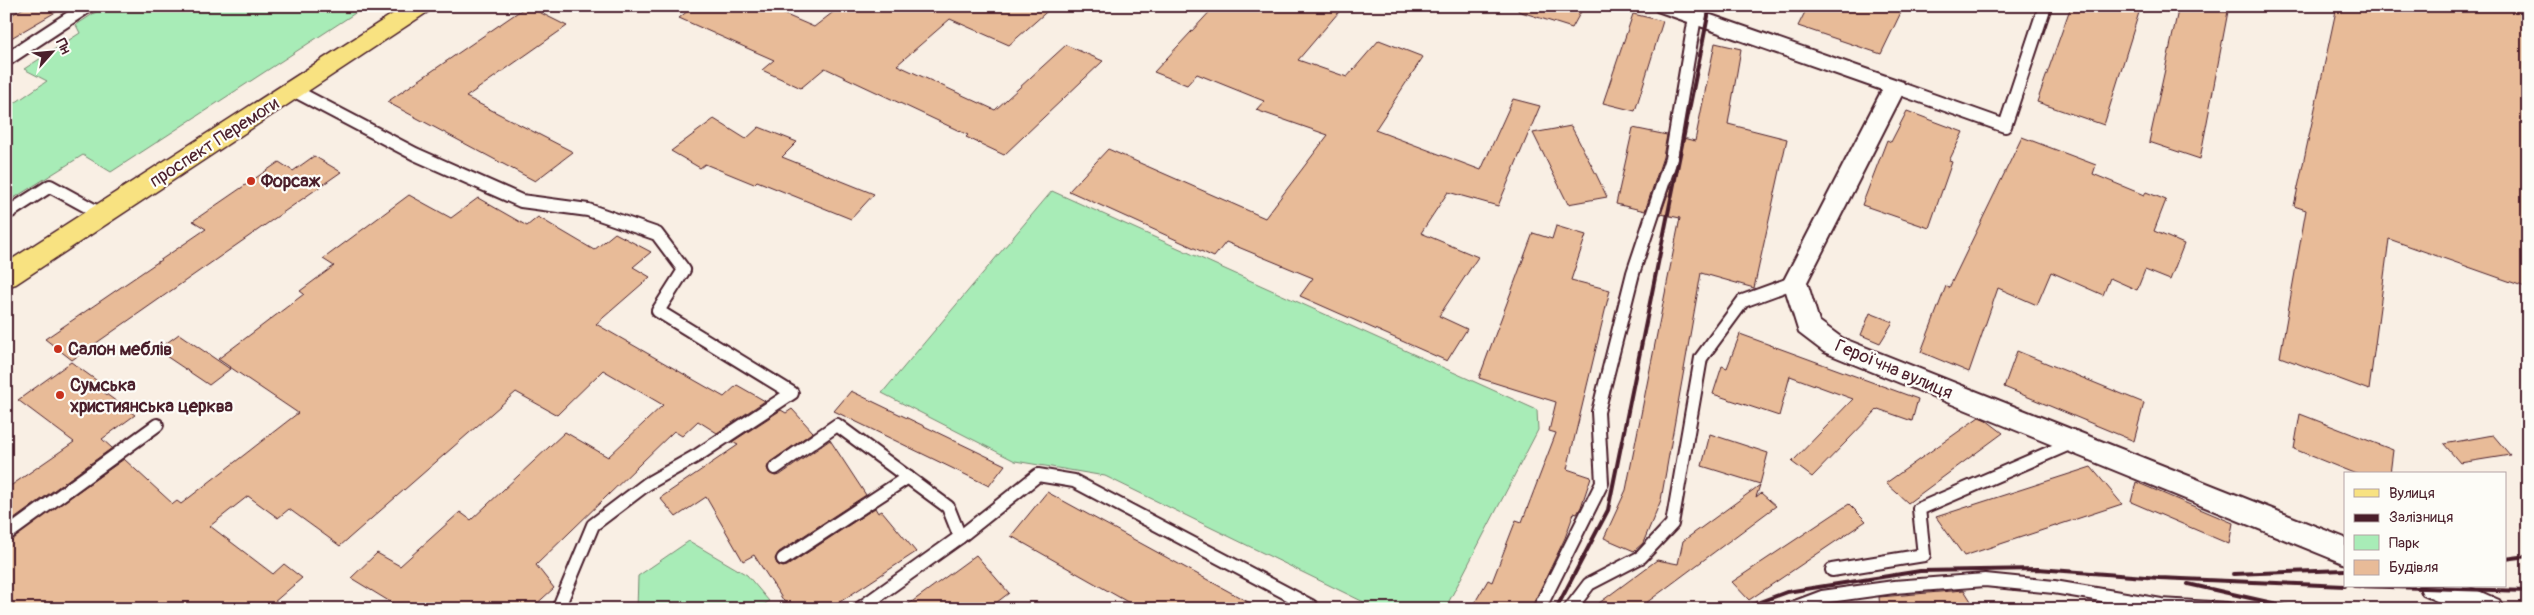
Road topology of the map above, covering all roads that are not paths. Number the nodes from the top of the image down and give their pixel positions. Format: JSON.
{"nodes":[{"id":1,"x":88,"y":6,"type":"edge"},
{"id":2,"x":421,"y":6,"type":"edge"},
{"id":3,"x":1664,"y":6,"type":"edge"},
{"id":4,"x":2045,"y":6,"type":"edge"},
{"id":5,"x":1695,"y":17,"type":"junction"},
{"id":6,"x":6,"y":60,"type":"edge"},
{"id":7,"x":1895,"y":87,"type":"junction"},
{"id":8,"x":293,"y":90,"type":"junction"},
{"id":9,"x":6,"y":214,"type":"edge"},
{"id":10,"x":103,"y":215,"type":"junction"},
{"id":11,"x":6,"y":277,"type":"edge"},
{"id":12,"x":1796,"y":282,"type":"junction"},
{"id":13,"x":157,"y":425,"type":"dead end"},
{"id":14,"x":2074,"y":442,"type":"junction"},
{"id":15,"x":775,"y":468,"type":"dead end"},
{"id":16,"x":908,"y":477,"type":"junction"},
{"id":17,"x":6,"y":536,"type":"edge"},
{"id":18,"x":960,"y":537,"type":"junction"},
{"id":19,"x":2344,"y":551,"type":"edge"},
{"id":20,"x":783,"y":559,"type":"dead end"},
{"id":21,"x":1832,"y":570,"type":"dead end"},
{"id":22,"x":2438,"y":588,"type":"edge"},
{"id":23,"x":558,"y":609,"type":"edge"},
{"id":24,"x":859,"y":609,"type":"edge"},
{"id":25,"x":1310,"y":609,"type":"edge"},
{"id":26,"x":1539,"y":609,"type":"edge"},
{"id":27,"x":1570,"y":609,"type":"edge"},
{"id":28,"x":1790,"y":609,"type":"edge"},
{"id":29,"x":2227,"y":609,"type":"edge"},
{"id":30,"x":2489,"y":609,"type":"edge"}],
"edges":[{"from":1,"to":6,"type":"lane"},
{"from":2,"to":8,"type":"main road","name":"проспект Перемоги"},
{"from":3,"to":5,"type":"street"},
{"from":4,"to":7,"type":"lane"},
{"from":5,"to":7,"type":"street"},
{"from":5,"to":26,"type":"lane"},
{"from":7,"to":12,"type":"street"},
{"from":8,"to":10,"type":"main road","name":"проспект Перемоги"},
{"from":8,"to":23,"type":"lane"},
{"from":9,"to":10,"type":"lane"},
{"from":10,"to":11,"type":"main road","name":"проспект Перемоги"},
{"from":12,"to":14,"type":"street","name":"Героїчна вулиця"},
{"from":12,"to":27,"type":"lane"},
{"from":13,"to":17,"type":"lane"},
{"from":14,"to":19,"type":"street","name":"Героїчна вулиця"},
{"from":14,"to":21,"type":"lane"},
{"from":15,"to":16,"type":"lane"},
{"from":16,"to":18,"type":"lane"},
{"from":16,"to":20,"type":"lane"},
{"from":18,"to":24,"type":"lane"},
{"from":18,"to":25,"type":"lane"},
{"from":22,"to":30,"type":"street"},
{"from":28,"to":29,"type":"lane"}]}
